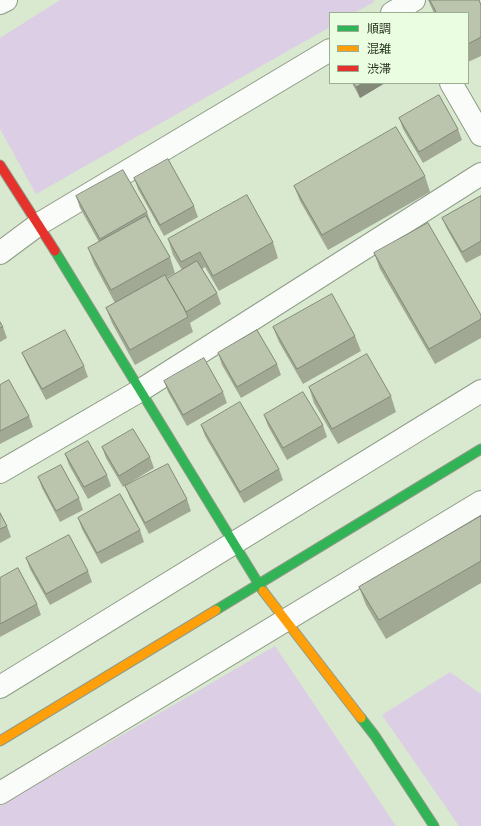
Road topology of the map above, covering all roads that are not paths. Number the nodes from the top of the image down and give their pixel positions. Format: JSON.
{"nodes":[{"id":1,"x":6,"y":0,"type":"edge"},
{"id":2,"x":0,"y":3,"type":"edge"},
{"id":3,"x":329,"y":51,"type":"edge"},
{"id":4,"x":452,"y":84,"type":"edge"},
{"id":5,"x":481,"y":134,"type":"edge"},
{"id":6,"x":0,"y":165,"type":"edge"},
{"id":7,"x":481,"y":174,"type":"edge"},
{"id":8,"x":39,"y":224,"type":"junction"},
{"id":9,"x":0,"y":253,"type":"edge"},
{"id":10,"x":141,"y":390,"type":"junction"},
{"id":11,"x":481,"y":391,"type":"edge"},
{"id":12,"x":481,"y":449,"type":"edge"},
{"id":13,"x":0,"y":472,"type":"edge"},
{"id":14,"x":481,"y":502,"type":"edge"},
{"id":15,"x":233,"y":543,"type":"junction"},
{"id":16,"x":258,"y":584,"type":"junction"},
{"id":17,"x":286,"y":621,"type":"junction"},
{"id":18,"x":0,"y":687,"type":"edge"},
{"id":19,"x":0,"y":741,"type":"edge"},
{"id":20,"x":0,"y":794,"type":"edge"},
{"id":21,"x":434,"y":826,"type":"edge"}],
"edges":[{"from":1,"to":2,"type":"street"},
{"from":3,"to":8,"type":"street"},
{"from":4,"to":5,"type":"street"},
{"from":6,"to":8,"type":"street"},
{"from":7,"to":10,"type":"street"},
{"from":8,"to":9,"type":"street"},
{"from":8,"to":10,"type":"street"},
{"from":10,"to":13,"type":"street"},
{"from":10,"to":15,"type":"street"},
{"from":11,"to":15,"type":"street"},
{"from":12,"to":16,"type":"street"},
{"from":14,"to":17,"type":"street"},
{"from":15,"to":16,"type":"street"},
{"from":15,"to":18,"type":"street"},
{"from":16,"to":17,"type":"street"},
{"from":16,"to":19,"type":"street"},
{"from":17,"to":20,"type":"street"},
{"from":17,"to":21,"type":"street"}]}
